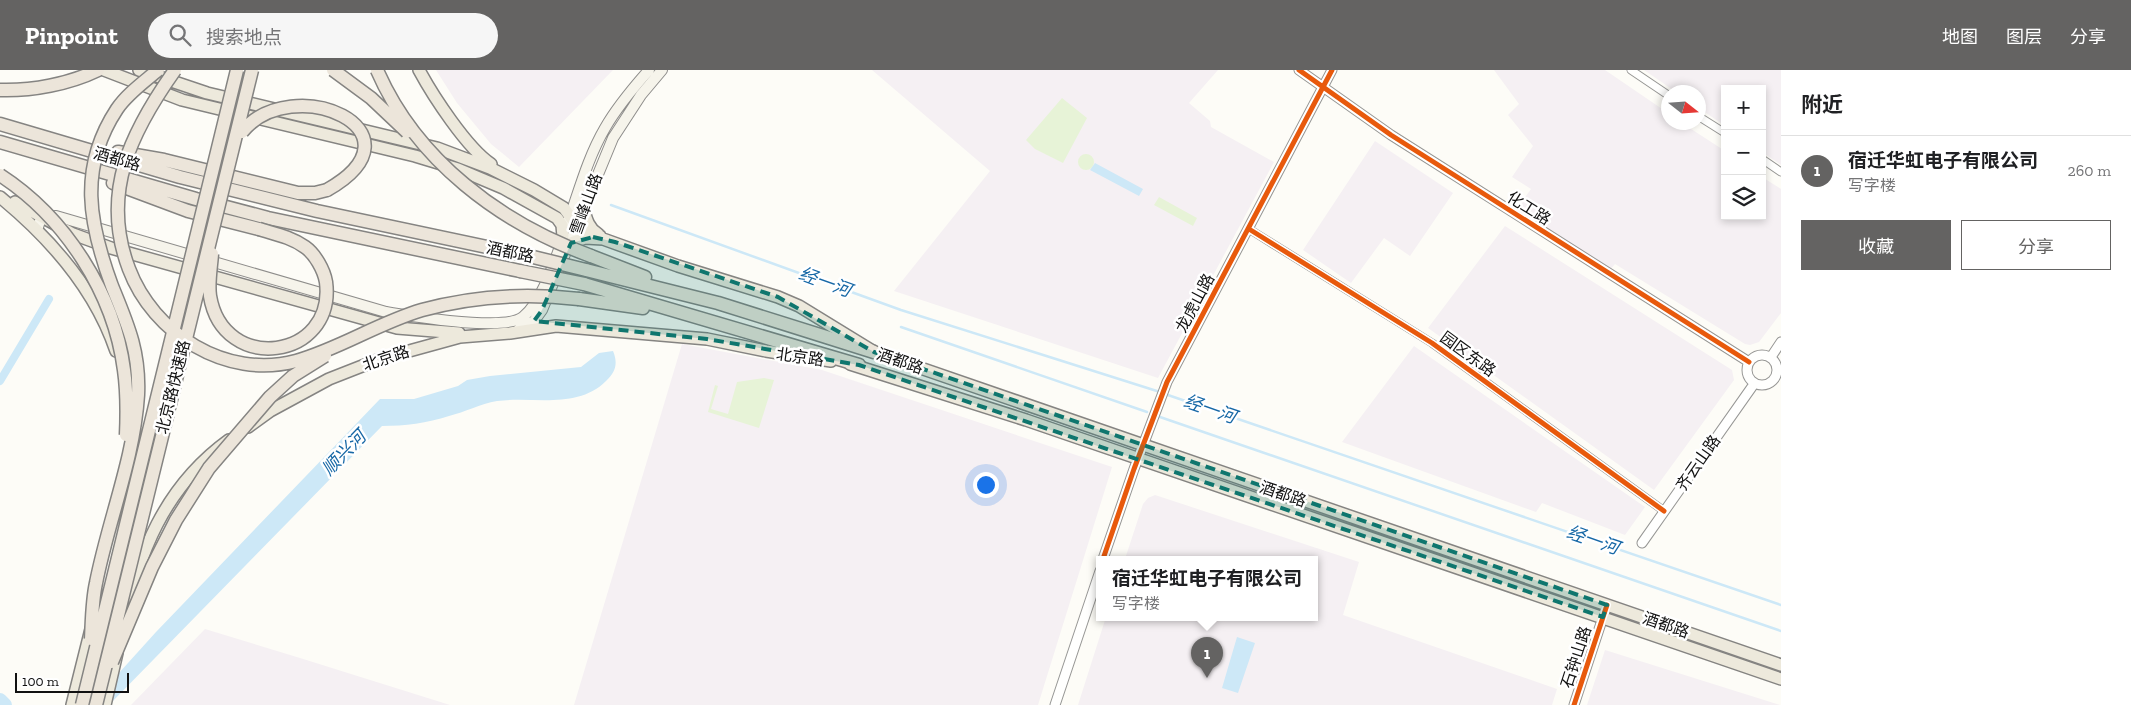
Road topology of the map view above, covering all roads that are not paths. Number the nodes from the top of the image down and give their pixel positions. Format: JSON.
{"nodes":[{"id":1,"x":98,"y":70,"type":"edge"},
{"id":2,"x":104,"y":70,"type":"edge"},
{"id":3,"x":139,"y":70,"type":"edge"},
{"id":4,"x":158,"y":70,"type":"edge"},
{"id":5,"x":175,"y":70,"type":"edge"},
{"id":6,"x":237,"y":70,"type":"edge"},
{"id":7,"x":252,"y":70,"type":"edge"},
{"id":8,"x":333,"y":70,"type":"edge"},
{"id":9,"x":377,"y":70,"type":"edge"},
{"id":10,"x":419,"y":70,"type":"edge"},
{"id":11,"x":649,"y":70,"type":"edge"},
{"id":12,"x":662,"y":70,"type":"edge"},
{"id":13,"x":1299,"y":70,"type":"edge"},
{"id":14,"x":1332,"y":70,"type":"edge"},
{"id":15,"x":1631,"y":70,"type":"edge"},
{"id":16,"x":336,"y":88,"type":"dead end"},
{"id":17,"x":1323,"y":88,"type":"junction"},
{"id":18,"x":0,"y":90,"type":"edge"},
{"id":19,"x":1661,"y":90,"type":"edge"},
{"id":20,"x":273,"y":92,"type":"dead end"},
{"id":21,"x":347,"y":96,"type":"dead end"},
{"id":22,"x":356,"y":108,"type":"dead end"},
{"id":23,"x":0,"y":117,"type":"edge"},
{"id":24,"x":1706,"y":121,"type":"edge"},
{"id":25,"x":0,"y":124,"type":"edge"},
{"id":26,"x":1721,"y":130,"type":"edge"},
{"id":27,"x":0,"y":142,"type":"edge"},
{"id":28,"x":0,"y":150,"type":"edge"},
{"id":29,"x":432,"y":156,"type":"junction"},
{"id":30,"x":1766,"y":162,"type":"edge"},
{"id":31,"x":227,"y":168,"type":"junction"},
{"id":32,"x":1781,"y":172,"type":"edge"},
{"id":33,"x":0,"y":175,"type":"edge"},
{"id":34,"x":511,"y":178,"type":"junction"},
{"id":35,"x":0,"y":196,"type":"edge"},
{"id":36,"x":579,"y":205,"type":"junction"},
{"id":37,"x":216,"y":212,"type":"junction"},
{"id":38,"x":43,"y":218,"type":"junction"},
{"id":39,"x":574,"y":221,"type":"junction"},
{"id":40,"x":1249,"y":228,"type":"junction"},
{"id":41,"x":38,"y":230,"type":"junction"},
{"id":42,"x":567,"y":240,"type":"junction"},
{"id":43,"x":615,"y":242,"type":"junction"},
{"id":44,"x":718,"y":303,"type":"junction"},
{"id":45,"x":532,"y":307,"type":"junction"},
{"id":46,"x":700,"y":317,"type":"junction"},
{"id":47,"x":534,"y":321,"type":"junction"},
{"id":48,"x":556,"y":326,"type":"junction"},
{"id":49,"x":510,"y":333,"type":"junction"},
{"id":50,"x":484,"y":335,"type":"junction"},
{"id":51,"x":349,"y":341,"type":"junction"},
{"id":52,"x":1781,"y":342,"type":"edge"},
{"id":53,"x":874,"y":352,"type":"junction"},
{"id":54,"x":1771,"y":358,"type":"junction"},
{"id":55,"x":1749,"y":362,"type":"junction"},
{"id":56,"x":859,"y":365,"type":"junction"},
{"id":57,"x":1778,"y":381,"type":"edge"},
{"id":58,"x":1754,"y":384,"type":"junction"},
{"id":59,"x":1142,"y":446,"type":"junction"},
{"id":60,"x":1138,"y":459,"type":"junction"},
{"id":61,"x":122,"y":476,"type":"junction"},
{"id":62,"x":1664,"y":511,"type":"junction"},
{"id":63,"x":1642,"y":543,"type":"dead end"},
{"id":64,"x":1104,"y":556,"type":"edge"},
{"id":65,"x":1096,"y":583,"type":"edge"},
{"id":66,"x":1607,"y":605,"type":"junction"},
{"id":67,"x":1602,"y":617,"type":"junction"},
{"id":68,"x":1781,"y":665,"type":"edge"},
{"id":69,"x":1781,"y":679,"type":"edge"},
{"id":70,"x":87,"y":684,"type":"junction"},
{"id":71,"x":72,"y":705,"type":"edge"},
{"id":72,"x":82,"y":705,"type":"edge"},
{"id":73,"x":97,"y":705,"type":"edge"},
{"id":74,"x":105,"y":705,"type":"edge"},
{"id":75,"x":1055,"y":705,"type":"edge"},
{"id":76,"x":1574,"y":705,"type":"edge"}],
"edges":[{"from":1,"to":18,"type":"highway"},
{"from":2,"to":42,"type":"main road"},
{"from":3,"to":34,"type":"main road"},
{"from":4,"to":61,"type":"highway","bridge":true},
{"from":5,"to":51,"type":"highway","bridge":true},
{"from":6,"to":70,"type":"highway","name":"北京路快速路","bridge":true},
{"from":7,"to":31,"type":"highway","name":"北京路快速路","bridge":true},
{"from":8,"to":29,"type":"highway","bridge":true},
{"from":9,"to":29,"type":"highway","bridge":true},
{"from":10,"to":34,"type":"main road"},
{"from":11,"to":36,"type":"main road","name":"雪峰山路"},
{"from":12,"to":36,"type":"main road","name":"雪峰山路"},
{"from":13,"to":17,"type":"street","name":"化工路"},
{"from":14,"to":17,"type":"street","name":"龙虎山路"},
{"from":15,"to":19,"type":"street"},
{"from":16,"to":21,"type":"highway"},
{"from":17,"to":40,"type":"street","name":"龙虎山路"},
{"from":17,"to":55,"type":"street","name":"化工路"},
{"from":20,"to":31,"type":"highway","bridge":true},
{"from":22,"to":23,"type":"highway","bridge":true},
{"from":24,"to":26,"type":"street"},
{"from":25,"to":44,"type":"highway","name":"酒都路","bridge":true},
{"from":27,"to":46,"type":"highway","name":"酒都路","bridge":true},
{"from":28,"to":37,"type":"highway","bridge":true},
{"from":29,"to":44,"type":"highway","bridge":true},
{"from":30,"to":32,"type":"street"},
{"from":31,"to":37,"type":"highway","name":"北京路快速路","bridge":true},
{"from":33,"to":61,"type":"highway","bridge":true},
{"from":34,"to":39,"type":"main road"},
{"from":35,"to":38,"type":"main road"},
{"from":35,"to":41,"type":"main road"},
{"from":36,"to":39,"type":"main road","name":"雪峰山路"},
{"from":36,"to":43,"type":"main road"},
{"from":37,"to":73,"type":"highway","name":"北京路快速路","bridge":true},
{"from":38,"to":41,"type":"main road"},
{"from":38,"to":45,"type":"main road"},
{"from":38,"to":50,"type":"main road"},
{"from":39,"to":42,"type":"main road","name":"雪峰山路"},
{"from":39,"to":43,"type":"main road"},
{"from":40,"to":59,"type":"street","name":"龙虎山路"},
{"from":40,"to":62,"type":"street","name":"园区东路"},
{"from":41,"to":71,"type":"main road"},
{"from":42,"to":43,"type":"main road"},
{"from":42,"to":45,"type":"main road"},
{"from":42,"to":47,"type":"main road","name":"雪峰山路"},
{"from":43,"to":53,"type":"main road"},
{"from":44,"to":53,"type":"highway","name":"酒都路"},
{"from":45,"to":47,"type":"main road"},
{"from":46,"to":51,"type":"highway","bridge":true},
{"from":46,"to":56,"type":"highway","name":"酒都路"},
{"from":47,"to":48,"type":"main road"},
{"from":47,"to":49,"type":"main road"},
{"from":48,"to":49,"type":"main road","name":"北京路"},
{"from":48,"to":56,"type":"main road","name":"北京路"},
{"from":49,"to":50,"type":"main road","name":"北京路"},
{"from":50,"to":74,"type":"main road","name":"北京路"},
{"from":51,"to":73,"type":"highway","bridge":true},
{"from":52,"to":54,"type":"street"},
{"from":53,"to":59,"type":"main road","name":"酒都路"},
{"from":54,"to":55,"type":"street"},
{"from":54,"to":57,"type":"street"},
{"from":55,"to":58,"type":"street"},
{"from":56,"to":60,"type":"main road","name":"酒都路"},
{"from":57,"to":58,"type":"street"},
{"from":58,"to":62,"type":"street","name":"齐云山路"},
{"from":59,"to":60,"type":"street","name":"龙虎山路"},
{"from":59,"to":66,"type":"main road","name":"酒都路"},
{"from":60,"to":64,"type":"street","name":"龙虎山路"},
{"from":60,"to":67,"type":"main road","name":"酒都路"},
{"from":61,"to":70,"type":"highway","bridge":true},
{"from":62,"to":63,"type":"street","name":"齐云山路"},
{"from":65,"to":75,"type":"street"},
{"from":66,"to":67,"type":"street","name":"石钟山路"},
{"from":66,"to":68,"type":"main road","name":"酒都路"},
{"from":67,"to":69,"type":"main road","name":"酒都路"},
{"from":67,"to":76,"type":"street","name":"石钟山路"},
{"from":70,"to":72,"type":"highway","name":"北京路快速路","bridge":true}]}
